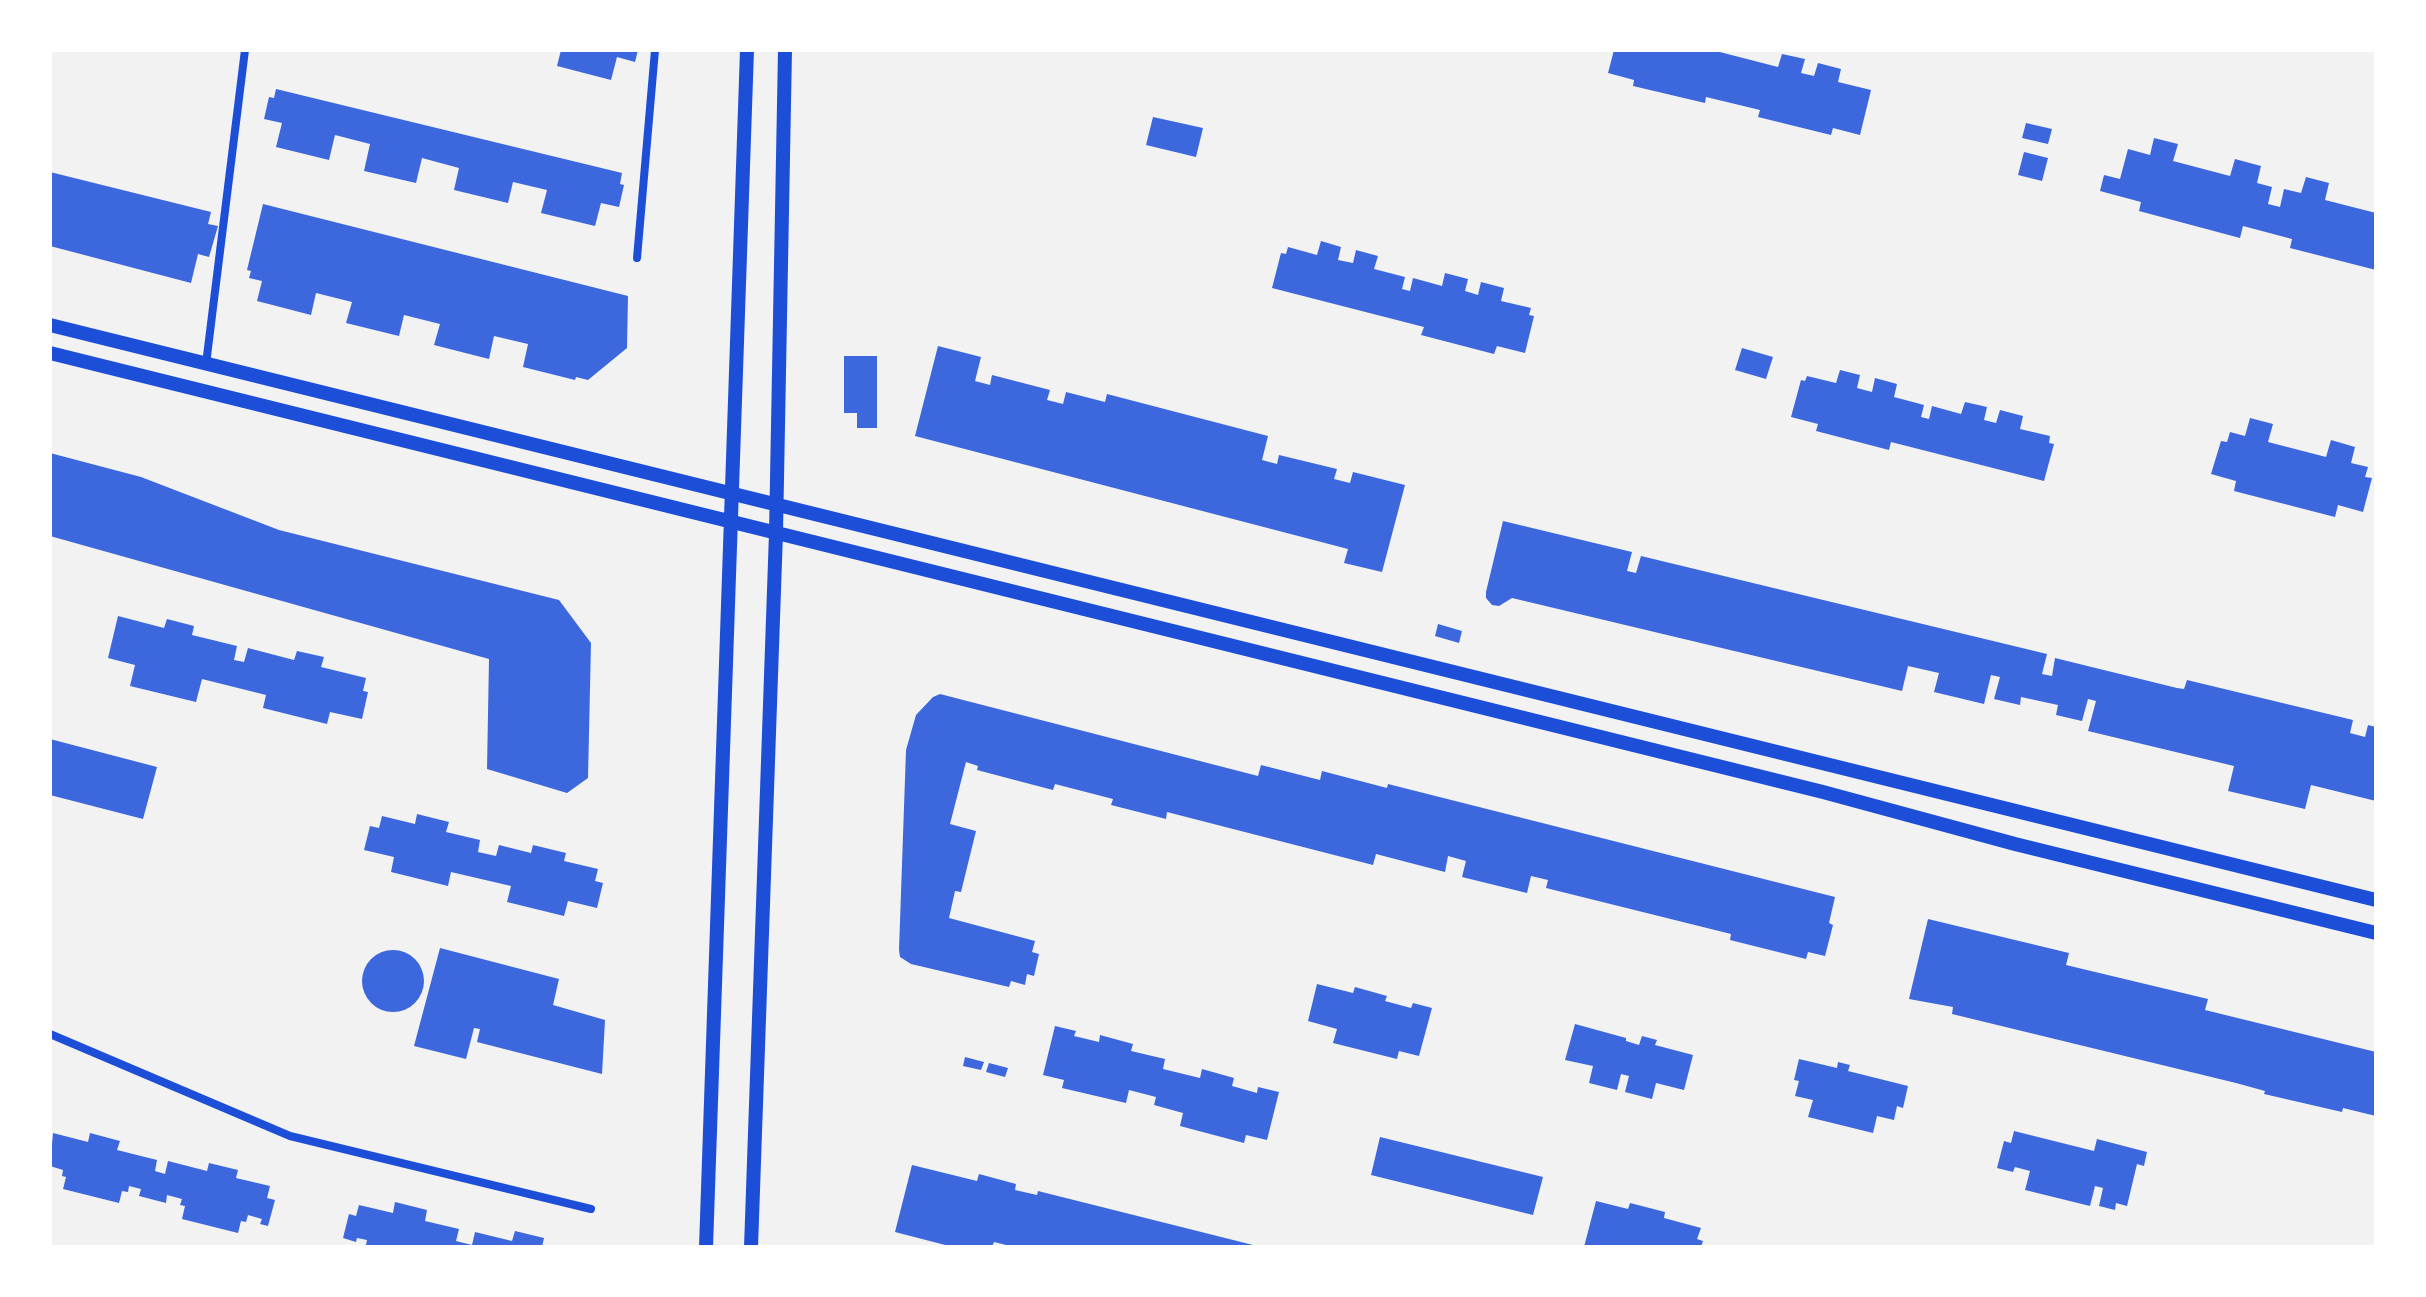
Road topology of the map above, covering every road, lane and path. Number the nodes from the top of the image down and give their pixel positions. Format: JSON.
{"nodes":[{"id":1,"x":245,"y":50,"type":"edge"},
{"id":2,"x":655,"y":50,"type":"edge"},
{"id":3,"x":747,"y":50,"type":"edge"},
{"id":4,"x":785,"y":50,"type":"edge"},
{"id":5,"x":637,"y":258,"type":"dead end"},
{"id":6,"x":50,"y":325,"type":"edge"},
{"id":7,"x":50,"y":353,"type":"edge"},
{"id":8,"x":206,"y":364,"type":"junction"},
{"id":9,"x":733,"y":495,"type":"junction"},
{"id":10,"x":777,"y":505,"type":"junction"},
{"id":11,"x":733,"y":522,"type":"junction"},
{"id":12,"x":776,"y":533,"type":"junction"},
{"id":13,"x":2376,"y":900,"type":"edge"},
{"id":14,"x":2376,"y":933,"type":"edge"},
{"id":15,"x":50,"y":1034,"type":"edge"},
{"id":16,"x":591,"y":1209,"type":"dead end"},
{"id":17,"x":706,"y":1247,"type":"edge"},
{"id":18,"x":751,"y":1247,"type":"edge"}],
"edges":[{"from":1,"to":8,"type":"street"},
{"from":2,"to":5,"type":"street"},
{"from":3,"to":9,"type":"street"},
{"from":4,"to":10,"type":"street"},
{"from":6,"to":8,"type":"street"},
{"from":7,"to":11,"type":"street"},
{"from":8,"to":9,"type":"street"},
{"from":9,"to":10,"type":"street"},
{"from":9,"to":11,"type":"street"},
{"from":10,"to":12,"type":"street"},
{"from":10,"to":13,"type":"street"},
{"from":11,"to":12,"type":"street"},
{"from":11,"to":17,"type":"street"},
{"from":12,"to":14,"type":"street"},
{"from":12,"to":18,"type":"street"},
{"from":15,"to":16,"type":"street"}]}
